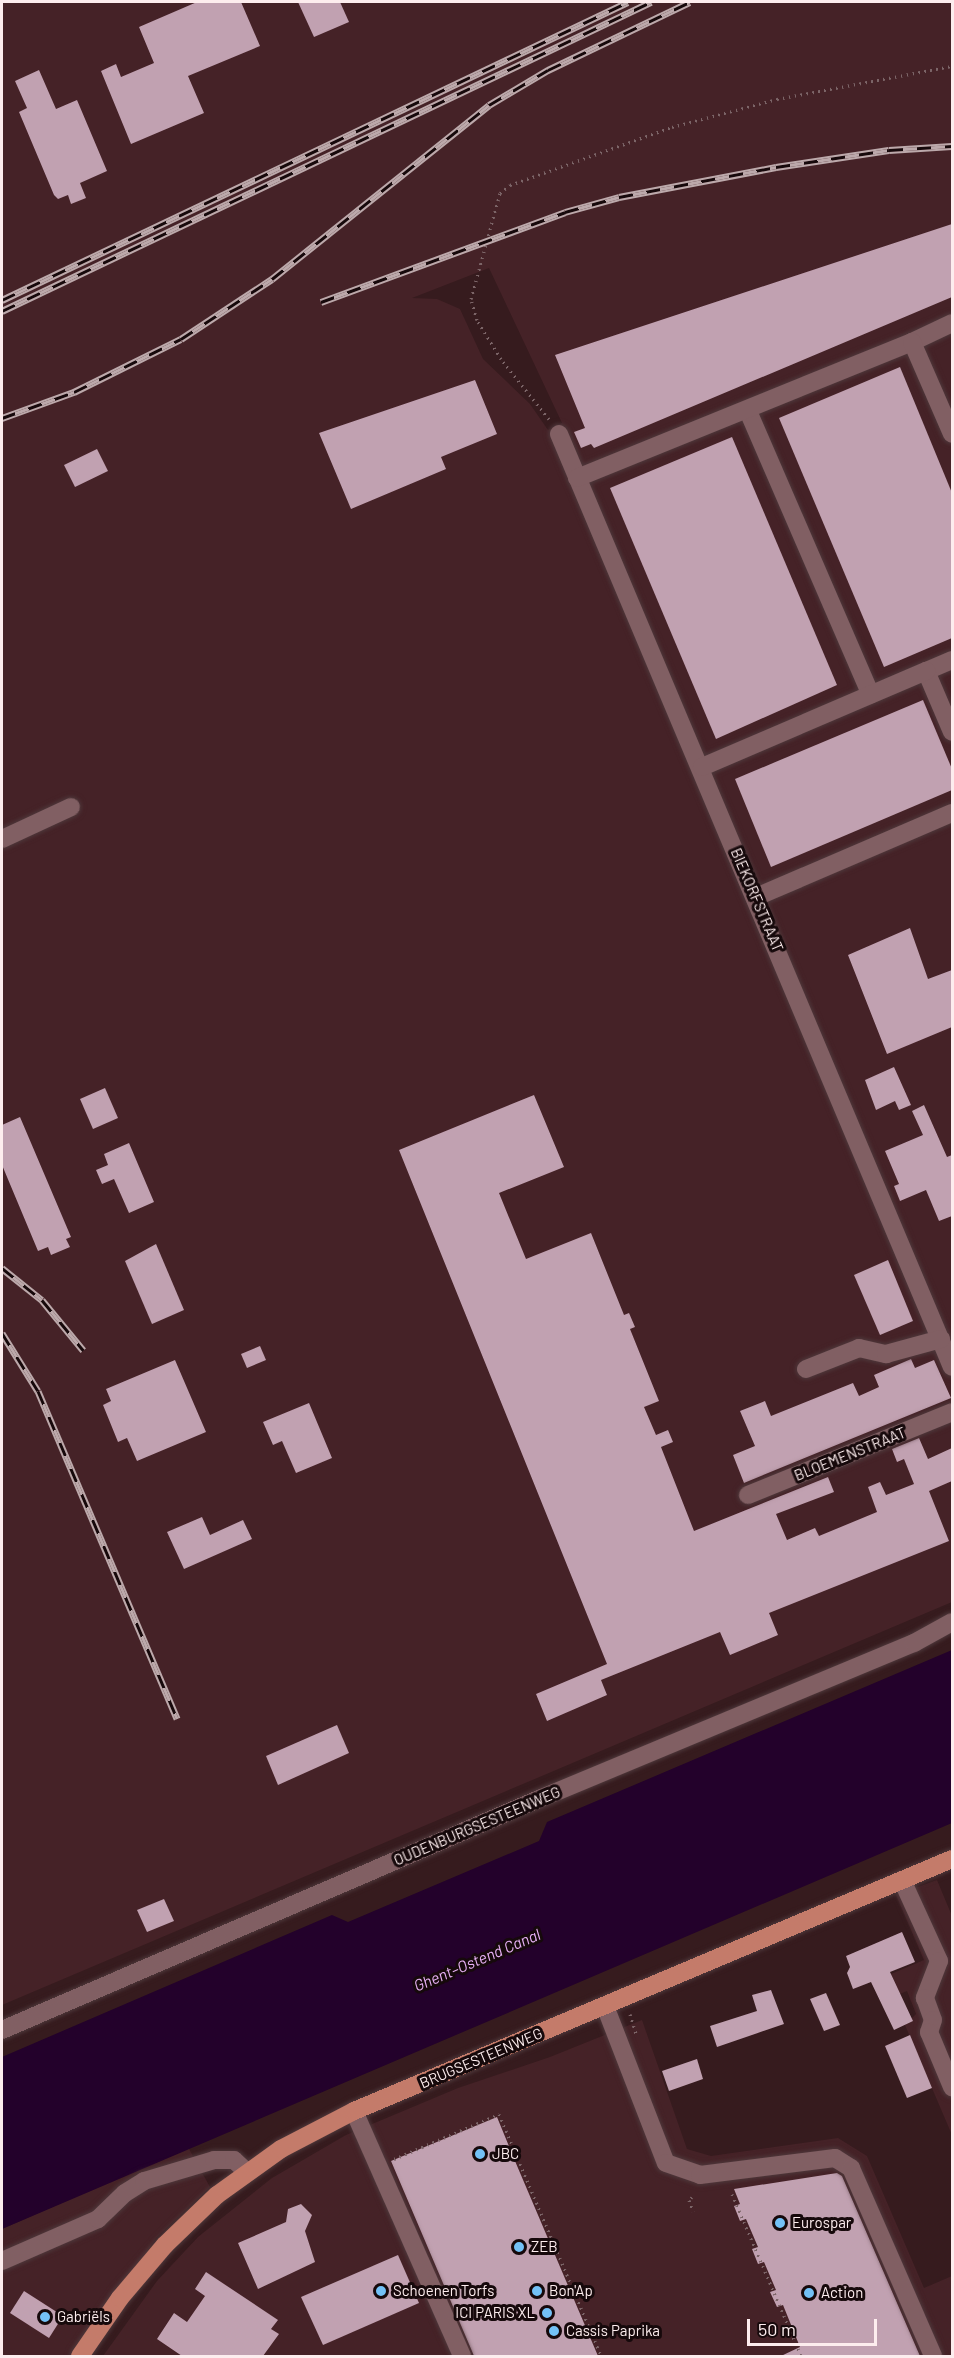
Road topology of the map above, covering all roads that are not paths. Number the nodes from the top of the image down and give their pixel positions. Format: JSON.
{"nodes":[{"id":1,"x":952,"y":323,"type":"edge"},
{"id":2,"x":912,"y":342,"type":"junction"},
{"id":3,"x":747,"y":411,"type":"junction"},
{"id":4,"x":559,"y":434,"type":"road end"},
{"id":5,"x":952,"y":434,"type":"edge"},
{"id":6,"x":577,"y":478,"type":"junction"},
{"id":7,"x":952,"y":660,"type":"edge"},
{"id":8,"x":926,"y":671,"type":"junction"},
{"id":9,"x":871,"y":694,"type":"junction"},
{"id":10,"x":952,"y":732,"type":"edge"},
{"id":11,"x":702,"y":767,"type":"junction"},
{"id":12,"x":71,"y":807,"type":"dead end"},
{"id":13,"x":952,"y":813,"type":"edge"},
{"id":14,"x":2,"y":839,"type":"edge"},
{"id":15,"x":756,"y":897,"type":"junction"},
{"id":16,"x":941,"y":1339,"type":"junction"},
{"id":17,"x":952,"y":1367,"type":"edge"},
{"id":18,"x":806,"y":1369,"type":"dead end"},
{"id":19,"x":952,"y":1412,"type":"edge"},
{"id":20,"x":748,"y":1495,"type":"dead end"},
{"id":21,"x":952,"y":1622,"type":"edge"},
{"id":22,"x":952,"y":1859,"type":"edge"},
{"id":23,"x":902,"y":1880,"type":"junction"},
{"id":24,"x":605,"y":2006,"type":"junction"},
{"id":25,"x":2,"y":2030,"type":"edge"},
{"id":26,"x":952,"y":2086,"type":"edge"},
{"id":27,"x":354,"y":2111,"type":"junction"},
{"id":28,"x":247,"y":2172,"type":"junction"},
{"id":29,"x":2,"y":2261,"type":"edge"},
{"id":30,"x":80,"y":2356,"type":"edge"},
{"id":31,"x":462,"y":2356,"type":"edge"},
{"id":32,"x":933,"y":2356,"type":"edge"}],
"edges":[{"from":1,"to":2,"type":"street"},
{"from":2,"to":3,"type":"street"},
{"from":2,"to":5,"type":"street"},
{"from":3,"to":6,"type":"street"},
{"from":3,"to":9,"type":"street"},
{"from":4,"to":6,"type":"street","name":"BIEKORFSTRAAT"},
{"from":6,"to":11,"type":"street","name":"BIEKORFSTRAAT"},
{"from":7,"to":8,"type":"street"},
{"from":8,"to":9,"type":"street"},
{"from":8,"to":10,"type":"street"},
{"from":9,"to":11,"type":"street"},
{"from":11,"to":15,"type":"street","name":"BIEKORFSTRAAT"},
{"from":12,"to":14,"type":"street"},
{"from":13,"to":15,"type":"street"},
{"from":15,"to":16,"type":"street","name":"BIEKORFSTRAAT"},
{"from":16,"to":17,"type":"street","name":"BIEKORFSTRAAT"},
{"from":16,"to":18,"type":"street"},
{"from":19,"to":20,"type":"street","name":"BLOEMENSTRAAT"},
{"from":21,"to":25,"type":"street","name":"OUDENBURGSESTEENWEG"},
{"from":22,"to":23,"type":"main road","name":"BRUGSESTEENWEG"},
{"from":23,"to":24,"type":"main road","name":"BRUGSESTEENWEG"},
{"from":23,"to":26,"type":"street"},
{"from":24,"to":27,"type":"main road","name":"BRUGSESTEENWEG"},
{"from":24,"to":32,"type":"street"},
{"from":27,"to":28,"type":"main road","name":"BRUGSESTEENWEG"},
{"from":27,"to":31,"type":"street"},
{"from":28,"to":29,"type":"street"},
{"from":28,"to":30,"type":"main road","name":"BRUGSESTEENWEG"}]}
